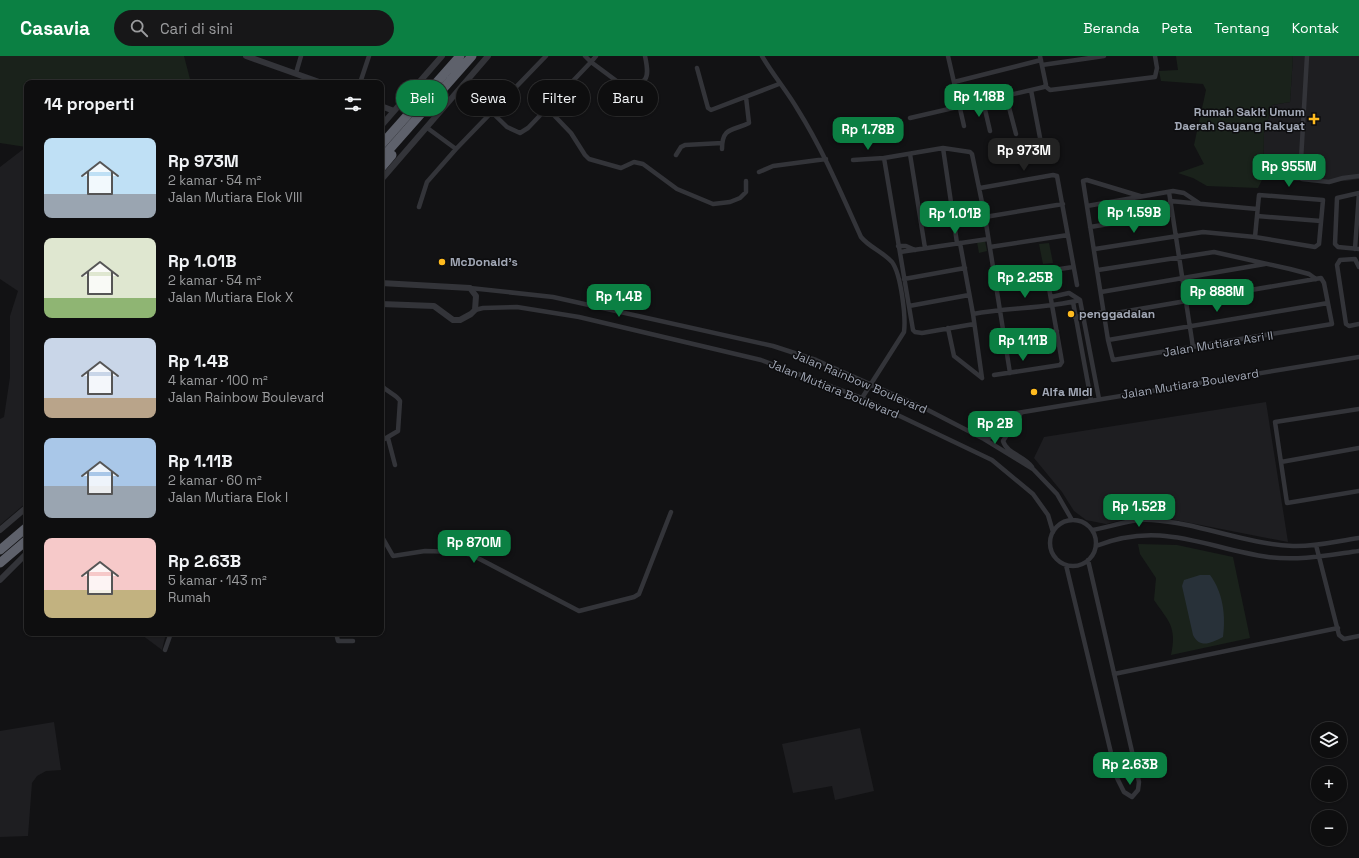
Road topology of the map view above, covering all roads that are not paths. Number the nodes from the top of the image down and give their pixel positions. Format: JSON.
{"nodes":[{"id":1,"x":246,"y":56,"type":"edge"},
{"id":2,"x":301,"y":56,"type":"edge"},
{"id":3,"x":369,"y":56,"type":"edge"},
{"id":4,"x":442,"y":56,"type":"edge"},
{"id":5,"x":460,"y":56,"type":"edge"},
{"id":6,"x":472,"y":56,"type":"edge"},
{"id":7,"x":488,"y":56,"type":"edge"},
{"id":8,"x":546,"y":56,"type":"edge"},
{"id":9,"x":585,"y":56,"type":"edge"},
{"id":10,"x":596,"y":56,"type":"edge"},
{"id":11,"x":645,"y":56,"type":"edge"},
{"id":12,"x":762,"y":56,"type":"edge"},
{"id":13,"x":948,"y":56,"type":"edge"},
{"id":14,"x":1104,"y":56,"type":"edge"},
{"id":15,"x":1155,"y":56,"type":"edge"},
{"id":16,"x":1306,"y":56,"type":"edge"},
{"id":17,"x":1041,"y":61,"type":"edge"},
{"id":18,"x":591,"y":62,"type":"junction"},
{"id":19,"x":697,"y":68,"type":"dead end"},
{"id":20,"x":296,"y":73,"type":"junction"},
{"id":21,"x":455,"y":74,"type":"junction"},
{"id":22,"x":314,"y":80,"type":"edge"},
{"id":23,"x":361,"y":80,"type":"edge"},
{"id":24,"x":467,"y":80,"type":"edge"},
{"id":25,"x":574,"y":80,"type":"edge"},
{"id":26,"x":954,"y":82,"type":"junction"},
{"id":27,"x":520,"y":83,"type":"edge"},
{"id":28,"x":779,"y":84,"type":"junction"},
{"id":29,"x":1045,"y":86,"type":"junction"},
{"id":30,"x":1031,"y":90,"type":"junction"},
{"id":31,"x":456,"y":92,"type":"edge"},
{"id":32,"x":1006,"y":96,"type":"junction"},
{"id":33,"x":746,"y":97,"type":"junction"},
{"id":34,"x":983,"y":101,"type":"junction"},
{"id":35,"x":384,"y":107,"type":"edge"},
{"id":36,"x":959,"y":107,"type":"junction"},
{"id":37,"x":394,"y":111,"type":"junction"},
{"id":38,"x":488,"y":116,"type":"edge"},
{"id":39,"x":496,"y":116,"type":"edge"},
{"id":40,"x":539,"y":116,"type":"edge"},
{"id":41,"x":555,"y":116,"type":"edge"},
{"id":42,"x":910,"y":118,"type":"dead end"},
{"id":43,"x":384,"y":123,"type":"edge"},
{"id":44,"x":964,"y":126,"type":"dead end"},
{"id":45,"x":426,"y":127,"type":"junction"},
{"id":46,"x":990,"y":131,"type":"dead end"},
{"id":47,"x":1016,"y":134,"type":"dead end"},
{"id":48,"x":384,"y":142,"type":"edge"},
{"id":49,"x":722,"y":143,"type":"junction"},
{"id":50,"x":1040,"y":143,"type":"dead end"},
{"id":51,"x":943,"y":148,"type":"junction"},
{"id":52,"x":456,"y":149,"type":"junction"},
{"id":53,"x":722,"y":149,"type":"dead end"},
{"id":54,"x":910,"y":154,"type":"junction"},
{"id":55,"x":676,"y":155,"type":"dead end"},
{"id":56,"x":384,"y":156,"type":"edge"},
{"id":57,"x":884,"y":158,"type":"junction"},
{"id":58,"x":826,"y":160,"type":"junction"},
{"id":59,"x":853,"y":160,"type":"dead end"},
{"id":60,"x":384,"y":164,"type":"edge"},
{"id":61,"x":759,"y":172,"type":"dead end"},
{"id":62,"x":384,"y":176,"type":"edge"},
{"id":63,"x":1359,"y":176,"type":"edge"},
{"id":64,"x":746,"y":181,"type":"dead end"},
{"id":65,"x":980,"y":188,"type":"junction"},
{"id":66,"x":1169,"y":192,"type":"junction"},
{"id":67,"x":1359,"y":193,"type":"edge"},
{"id":68,"x":1140,"y":196,"type":"junction"},
{"id":69,"x":1170,"y":201,"type":"junction"},
{"id":70,"x":1199,"y":203,"type":"junction"},
{"id":71,"x":1063,"y":204,"type":"junction"},
{"id":72,"x":1087,"y":206,"type":"junction"},
{"id":73,"x":419,"y":207,"type":"dead end"},
{"id":74,"x":1257,"y":209,"type":"junction"},
{"id":75,"x":1172,"y":214,"type":"junction"},
{"id":76,"x":985,"y":216,"type":"junction"},
{"id":77,"x":1257,"y":216,"type":"junction"},
{"id":78,"x":1321,"y":222,"type":"junction"},
{"id":79,"x":1090,"y":227,"type":"junction"},
{"id":80,"x":1068,"y":235,"type":"junction"},
{"id":81,"x":1176,"y":235,"type":"junction"},
{"id":82,"x":1255,"y":237,"type":"junction"},
{"id":83,"x":988,"y":239,"type":"junction"},
{"id":84,"x":959,"y":243,"type":"junction"},
{"id":85,"x":898,"y":246,"type":"junction"},
{"id":86,"x":990,"y":247,"type":"junction"},
{"id":87,"x":925,"y":248,"type":"junction"},
{"id":88,"x":1094,"y":249,"type":"junction"},
{"id":89,"x":1357,"y":249,"type":"edge"},
{"id":90,"x":915,"y":250,"type":"junction"},
{"id":91,"x":900,"y":252,"type":"junction"},
{"id":92,"x":1179,"y":257,"type":"junction"},
{"id":93,"x":1267,"y":264,"type":"junction"},
{"id":94,"x":1073,"y":267,"type":"junction"},
{"id":95,"x":1359,"y":267,"type":"edge"},
{"id":96,"x":966,"y":268,"type":"junction"},
{"id":97,"x":1098,"y":270,"type":"junction"},
{"id":98,"x":1046,"y":271,"type":"junction"},
{"id":99,"x":1182,"y":278,"type":"junction"},
{"id":100,"x":904,"y":279,"type":"junction"},
{"id":101,"x":994,"y":279,"type":"junction"},
{"id":102,"x":1316,"y":279,"type":"junction"},
{"id":103,"x":384,"y":283,"type":"edge"},
{"id":104,"x":1077,"y":285,"type":"dead end"},
{"id":105,"x":470,"y":288,"type":"junction"},
{"id":106,"x":1101,"y":292,"type":"junction"},
{"id":107,"x":969,"y":295,"type":"junction"},
{"id":108,"x":1051,"y":297,"type":"junction"},
{"id":109,"x":1080,"y":300,"type":"junction"},
{"id":110,"x":1072,"y":302,"type":"junction"},
{"id":111,"x":1186,"y":302,"type":"junction"},
{"id":112,"x":1328,"y":303,"type":"junction"},
{"id":113,"x":384,"y":304,"type":"edge"},
{"id":114,"x":1052,"y":305,"type":"junction"},
{"id":115,"x":909,"y":306,"type":"junction"},
{"id":116,"x":1000,"y":309,"type":"junction"},
{"id":117,"x":475,"y":310,"type":"junction"},
{"id":118,"x":1104,"y":313,"type":"junction"},
{"id":119,"x":973,"y":314,"type":"junction"},
{"id":120,"x":1083,"y":316,"type":"junction"},
{"id":121,"x":1075,"y":318,"type":"junction"},
{"id":122,"x":974,"y":324,"type":"junction"},
{"id":123,"x":1359,"y":324,"type":"edge"},
{"id":124,"x":1189,"y":326,"type":"junction"},
{"id":125,"x":948,"y":328,"type":"junction"},
{"id":126,"x":1057,"y":331,"type":"junction"},
{"id":127,"x":1004,"y":339,"type":"junction"},
{"id":128,"x":1108,"y":340,"type":"junction"},
{"id":129,"x":1089,"y":345,"type":"junction"},
{"id":130,"x":1081,"y":347,"type":"junction"},
{"id":131,"x":1193,"y":347,"type":"junction"},
{"id":132,"x":1359,"y":357,"type":"edge"},
{"id":133,"x":1093,"y":367,"type":"junction"},
{"id":134,"x":1085,"y":369,"type":"junction"},
{"id":135,"x":1010,"y":373,"type":"junction"},
{"id":136,"x":994,"y":376,"type":"dead end"},
{"id":137,"x":870,"y":384,"type":"junction"},
{"id":138,"x":384,"y":388,"type":"edge"},
{"id":139,"x":862,"y":398,"type":"junction"},
{"id":140,"x":1100,"y":399,"type":"junction"},
{"id":141,"x":1090,"y":400,"type":"junction"},
{"id":142,"x":1359,"y":409,"type":"edge"},
{"id":143,"x":1021,"y":413,"type":"junction"},
{"id":144,"x":388,"y":438,"type":"junction"},
{"id":145,"x":984,"y":439,"type":"junction"},
{"id":146,"x":384,"y":440,"type":"edge"},
{"id":147,"x":1359,"y":448,"type":"edge"},
{"id":148,"x":1281,"y":462,"type":"junction"},
{"id":149,"x":395,"y":465,"type":"dead end"},
{"id":150,"x":1033,"y":469,"type":"junction"},
{"id":151,"x":1359,"y":491,"type":"edge"},
{"id":152,"x":24,"y":510,"type":"edge"},
{"id":153,"x":671,"y":512,"type":"dead end"},
{"id":154,"x":1072,"y":520,"type":"junction"},
{"id":155,"x":0,"y":530,"type":"edge"},
{"id":156,"x":24,"y":530,"type":"edge"},
{"id":157,"x":1092,"y":530,"type":"junction"},
{"id":158,"x":1053,"y":532,"type":"junction"},
{"id":159,"x":1359,"y":538,"type":"edge"},
{"id":160,"x":384,"y":540,"type":"edge"},
{"id":161,"x":24,"y":543,"type":"edge"},
{"id":162,"x":1316,"y":545,"type":"junction"},
{"id":163,"x":1096,"y":546,"type":"junction"},
{"id":164,"x":0,"y":550,"type":"edge"},
{"id":165,"x":1359,"y":551,"type":"edge"},
{"id":166,"x":24,"y":556,"type":"edge"},
{"id":167,"x":1320,"y":557,"type":"junction"},
{"id":168,"x":1088,"y":560,"type":"junction"},
{"id":169,"x":0,"y":563,"type":"edge"},
{"id":170,"x":1066,"y":565,"type":"junction"},
{"id":171,"x":0,"y":580,"type":"edge"},
{"id":172,"x":1338,"y":628,"type":"junction"},
{"id":173,"x":170,"y":636,"type":"edge"},
{"id":174,"x":337,"y":636,"type":"edge"},
{"id":175,"x":1359,"y":636,"type":"edge"},
{"id":176,"x":353,"y":642,"type":"dead end"},
{"id":177,"x":165,"y":650,"type":"dead end"},
{"id":178,"x":1114,"y":674,"type":"junction"}],
"edges":[{"from":1,"to":20,"type":"street"},
{"from":2,"to":20,"type":"street"},
{"from":3,"to":23,"type":"street"},
{"from":4,"to":37,"type":"street"},
{"from":5,"to":48,"type":"highway"},
{"from":6,"to":21,"type":"highway"},
{"from":7,"to":24,"type":"street"},
{"from":8,"to":27,"type":"street"},
{"from":9,"to":18,"type":"street"},
{"from":10,"to":18,"type":"street"},
{"from":11,"to":18,"type":"street"},
{"from":12,"to":28,"type":"street"},
{"from":13,"to":26,"type":"street"},
{"from":14,"to":17,"type":"street"},
{"from":15,"to":29,"type":"street"},
{"from":16,"to":63,"type":"street"},
{"from":17,"to":26,"type":"street"},
{"from":17,"to":29,"type":"street"},
{"from":18,"to":25,"type":"street"},
{"from":19,"to":33,"type":"street"},
{"from":20,"to":22,"type":"street"},
{"from":21,"to":56,"type":"highway"},
{"from":21,"to":60,"type":"highway"},
{"from":26,"to":36,"type":"street"},
{"from":28,"to":33,"type":"street"},
{"from":28,"to":58,"type":"street"},
{"from":29,"to":30,"type":"street"},
{"from":30,"to":32,"type":"street"},
{"from":30,"to":50,"type":"street"},
{"from":31,"to":45,"type":"street"},
{"from":32,"to":34,"type":"street"},
{"from":32,"to":47,"type":"street"},
{"from":33,"to":49,"type":"street"},
{"from":34,"to":36,"type":"street"},
{"from":34,"to":46,"type":"street"},
{"from":35,"to":37,"type":"street"},
{"from":36,"to":42,"type":"street"},
{"from":36,"to":44,"type":"street"},
{"from":37,"to":43,"type":"street"},
{"from":38,"to":52,"type":"street"},
{"from":39,"to":40,"type":"street"},
{"from":41,"to":64,"type":"street"},
{"from":45,"to":52,"type":"street"},
{"from":45,"to":62,"type":"street"},
{"from":49,"to":53,"type":"street"},
{"from":49,"to":55,"type":"street"},
{"from":51,"to":54,"type":"street"},
{"from":51,"to":65,"type":"street"},
{"from":51,"to":84,"type":"street"},
{"from":52,"to":73,"type":"street"},
{"from":54,"to":57,"type":"street"},
{"from":54,"to":87,"type":"street"},
{"from":57,"to":59,"type":"street"},
{"from":57,"to":85,"type":"street"},
{"from":58,"to":61,"type":"street"},
{"from":58,"to":137,"type":"street"},
{"from":65,"to":71,"type":"street"},
{"from":65,"to":76,"type":"street"},
{"from":66,"to":68,"type":"street"},
{"from":66,"to":69,"type":"street"},
{"from":66,"to":70,"type":"street"},
{"from":67,"to":89,"type":"street"},
{"from":67,"to":89,"type":"street"},
{"from":68,"to":72,"type":"street"},
{"from":68,"to":72,"type":"street"},
{"from":69,"to":70,"type":"street"},
{"from":69,"to":75,"type":"street"},
{"from":70,"to":74,"type":"street"},
{"from":71,"to":76,"type":"street"},
{"from":71,"to":80,"type":"street"},
{"from":72,"to":79,"type":"street"},
{"from":74,"to":77,"type":"street"},
{"from":74,"to":78,"type":"street"},
{"from":75,"to":79,"type":"street"},
{"from":75,"to":81,"type":"street"},
{"from":76,"to":83,"type":"street"},
{"from":77,"to":78,"type":"street"},
{"from":77,"to":82,"type":"street"},
{"from":78,"to":82,"type":"street"},
{"from":79,"to":88,"type":"street"},
{"from":80,"to":86,"type":"street"},
{"from":80,"to":94,"type":"street"},
{"from":81,"to":82,"type":"street"},
{"from":81,"to":88,"type":"street"},
{"from":81,"to":92,"type":"street"},
{"from":83,"to":84,"type":"street"},
{"from":83,"to":86,"type":"street"},
{"from":84,"to":87,"type":"street"},
{"from":84,"to":96,"type":"street"},
{"from":85,"to":90,"type":"street"},
{"from":85,"to":91,"type":"street"},
{"from":86,"to":101,"type":"street"},
{"from":87,"to":90,"type":"street"},
{"from":88,"to":97,"type":"street"},
{"from":90,"to":91,"type":"street"},
{"from":91,"to":100,"type":"street"},
{"from":92,"to":93,"type":"street"},
{"from":92,"to":97,"type":"street"},
{"from":92,"to":99,"type":"street"},
{"from":93,"to":99,"type":"street"},
{"from":93,"to":102,"type":"street"},
{"from":94,"to":98,"type":"street"},
{"from":94,"to":104,"type":"street"},
{"from":95,"to":123,"type":"street"},
{"from":96,"to":100,"type":"street"},
{"from":96,"to":107,"type":"street"},
{"from":97,"to":106,"type":"street"},
{"from":98,"to":101,"type":"street"},
{"from":98,"to":108,"type":"street"},
{"from":99,"to":106,"type":"street"},
{"from":99,"to":111,"type":"street"},
{"from":100,"to":115,"type":"street"},
{"from":101,"to":116,"type":"street"},
{"from":102,"to":111,"type":"street"},
{"from":102,"to":112,"type":"street"},
{"from":103,"to":105,"type":"street"},
{"from":105,"to":117,"type":"street"},
{"from":105,"to":137,"type":"street","name":"Jalan Rainbow Boulevard"},
{"from":106,"to":118,"type":"street"},
{"from":107,"to":115,"type":"street"},
{"from":107,"to":119,"type":"street"},
{"from":108,"to":109,"type":"street"},
{"from":108,"to":114,"type":"street"},
{"from":109,"to":110,"type":"street"},
{"from":109,"to":120,"type":"street"},
{"from":110,"to":114,"type":"street"},
{"from":110,"to":121,"type":"street"},
{"from":111,"to":118,"type":"street"},
{"from":111,"to":124,"type":"street"},
{"from":112,"to":124,"type":"street"},
{"from":112,"to":131,"type":"street","name":"Jalan Mutiara Asri II"},
{"from":113,"to":117,"type":"street"},
{"from":114,"to":116,"type":"street"},
{"from":114,"to":126,"type":"street"},
{"from":115,"to":125,"type":"street"},
{"from":116,"to":119,"type":"street"},
{"from":116,"to":127,"type":"street"},
{"from":117,"to":139,"type":"street","name":"Jalan Mutiara Boulevard"},
{"from":118,"to":120,"type":"street"},
{"from":118,"to":128,"type":"street"},
{"from":119,"to":122,"type":"street"},
{"from":120,"to":121,"type":"street"},
{"from":120,"to":129,"type":"street"},
{"from":121,"to":130,"type":"street"},
{"from":122,"to":125,"type":"street"},
{"from":122,"to":125,"type":"street"},
{"from":124,"to":128,"type":"street"},
{"from":124,"to":131,"type":"street"},
{"from":126,"to":127,"type":"street"},
{"from":126,"to":135,"type":"street"},
{"from":127,"to":135,"type":"street"},
{"from":128,"to":131,"type":"street","name":"Jalan Mutiara Asri II"},
{"from":129,"to":130,"type":"street"},
{"from":129,"to":133,"type":"street"},
{"from":130,"to":134,"type":"street"},
{"from":132,"to":140,"type":"street","name":"Jalan Mutiara Boulevard"},
{"from":133,"to":134,"type":"street"},
{"from":133,"to":140,"type":"street"},
{"from":134,"to":141,"type":"street"},
{"from":135,"to":136,"type":"street"},
{"from":137,"to":139,"type":"street"},
{"from":137,"to":145,"type":"street","name":"Jalan Rainbow Boulevard"},
{"from":138,"to":144,"type":"street"},
{"from":139,"to":158,"type":"street","name":"Jalan Mutiara Boulevard"},
{"from":140,"to":141,"type":"street","name":"Jalan Mutiara Boulevard"},
{"from":141,"to":143,"type":"street","name":"Jalan Mutiara Boulevard"},
{"from":142,"to":148,"type":"street"},
{"from":143,"to":145,"type":"street","name":"Jalan Mutiara Boulevard"},
{"from":143,"to":150,"type":"street"},
{"from":144,"to":146,"type":"street"},
{"from":144,"to":149,"type":"street"},
{"from":145,"to":150,"type":"street","name":"Jalan Rainbow Boulevard"},
{"from":147,"to":148,"type":"street"},
{"from":148,"to":151,"type":"street"},
{"from":150,"to":154,"type":"street","name":"Jalan Rainbow Boulevard"},
{"from":152,"to":155,"type":"street"},
{"from":153,"to":160,"type":"street"},
{"from":154,"to":157,"type":"street"},
{"from":154,"to":158,"type":"street"},
{"from":156,"to":164,"type":"highway"},
{"from":157,"to":162,"type":"street"},
{"from":157,"to":163,"type":"street"},
{"from":158,"to":170,"type":"street"},
{"from":159,"to":162,"type":"street"},
{"from":161,"to":169,"type":"highway"},
{"from":162,"to":167,"type":"street"},
{"from":163,"to":167,"type":"street"},
{"from":163,"to":168,"type":"street"},
{"from":165,"to":167,"type":"street"},
{"from":166,"to":171,"type":"street"},
{"from":167,"to":172,"type":"street"},
{"from":168,"to":170,"type":"street"},
{"from":168,"to":178,"type":"street"},
{"from":170,"to":178,"type":"street"},
{"from":172,"to":175,"type":"street"},
{"from":172,"to":178,"type":"street"},
{"from":173,"to":177,"type":"street"},
{"from":174,"to":176,"type":"street"}]}
